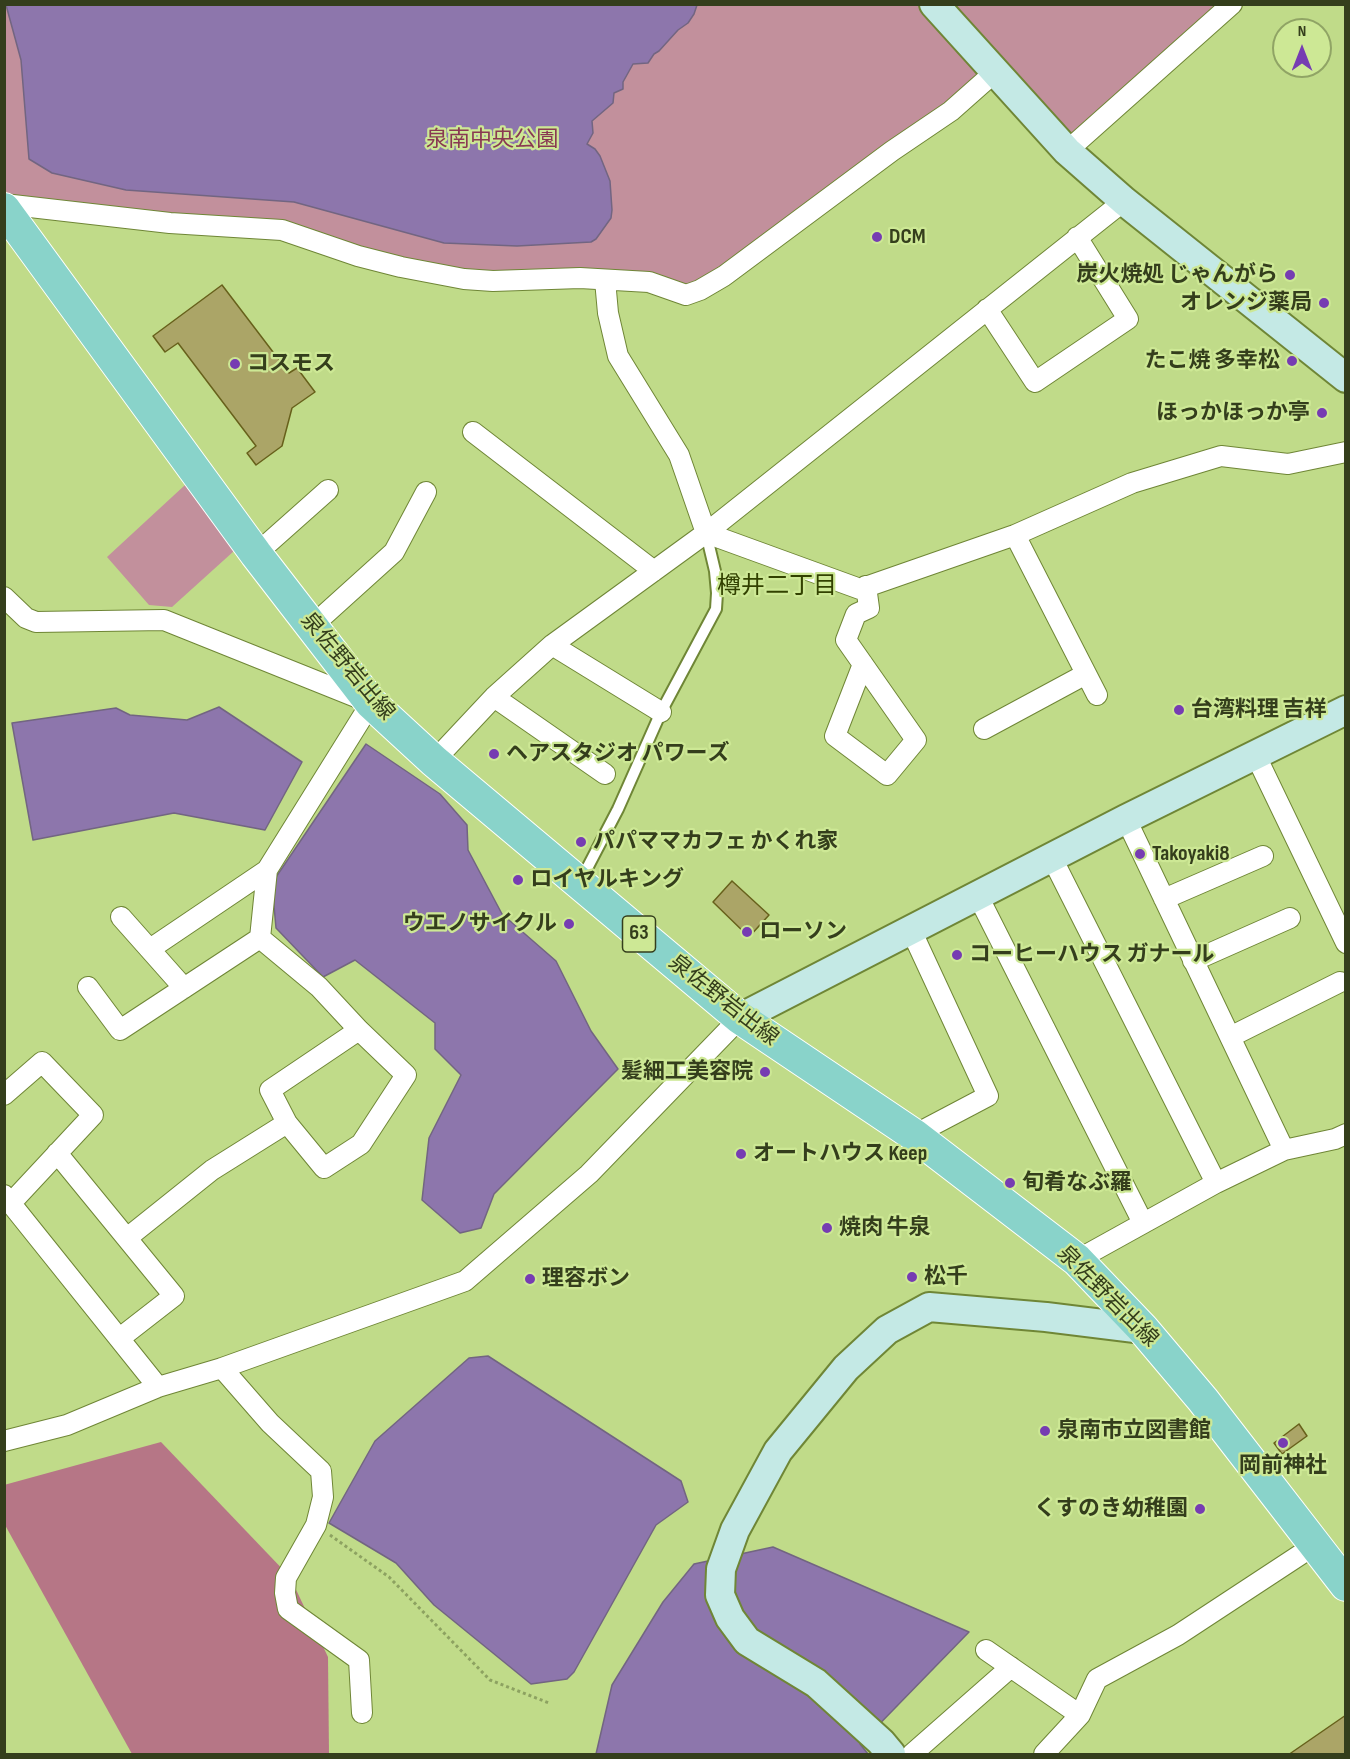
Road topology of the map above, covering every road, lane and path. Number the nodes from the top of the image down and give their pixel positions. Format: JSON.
{"nodes":[{"id":1,"x":934,"y":4,"type":"edge"},
{"id":2,"x":1232,"y":4,"type":"edge"},
{"id":3,"x":995,"y":72,"type":"junction"},
{"id":4,"x":1067,"y":152,"type":"junction"},
{"id":5,"x":1124,"y":201,"type":"junction"},
{"id":6,"x":4,"y":207,"type":"edge"},
{"id":7,"x":1077,"y":237,"type":"junction"},
{"id":8,"x":604,"y":280,"type":"junction"},
{"id":9,"x":987,"y":309,"type":"junction"},
{"id":10,"x":1346,"y":378,"type":"edge"},
{"id":11,"x":473,"y":432,"type":"dead end"},
{"id":12,"x":1346,"y":452,"type":"edge"},
{"id":13,"x":328,"y":490,"type":"dead end"},
{"id":14,"x":426,"y":492,"type":"dead end"},
{"id":15,"x":706,"y":533,"type":"junction"},
{"id":16,"x":1015,"y":535,"type":"junction"},
{"id":17,"x":256,"y":554,"type":"junction"},
{"id":18,"x":654,"y":571,"type":"junction"},
{"id":19,"x":866,"y":586,"type":"junction"},
{"id":20,"x":4,"y":597,"type":"edge"},
{"id":21,"x":312,"y":626,"type":"junction"},
{"id":22,"x":552,"y":645,"type":"junction"},
{"id":23,"x":863,"y":664,"type":"junction"},
{"id":24,"x":1086,"y":674,"type":"junction"},
{"id":25,"x":1097,"y":695,"type":"dead end"},
{"id":26,"x":494,"y":697,"type":"junction"},
{"id":27,"x":371,"y":703,"type":"junction"},
{"id":28,"x":1346,"y":710,"type":"edge"},
{"id":29,"x":661,"y":712,"type":"junction"},
{"id":30,"x":984,"y":729,"type":"dead end"},
{"id":31,"x":1256,"y":756,"type":"junction"},
{"id":32,"x":434,"y":761,"type":"junction"},
{"id":33,"x":605,"y":774,"type":"dead end"},
{"id":34,"x":1126,"y":819,"type":"junction"},
{"id":35,"x":1263,"y":856,"type":"dead end"},
{"id":36,"x":1052,"y":858,"type":"junction"},
{"id":37,"x":267,"y":870,"type":"junction"},
{"id":38,"x":579,"y":883,"type":"junction"},
{"id":39,"x":978,"y":896,"type":"junction"},
{"id":40,"x":1164,"y":899,"type":"junction"},
{"id":41,"x":121,"y":917,"type":"dead end"},
{"id":42,"x":1290,"y":918,"type":"dead end"},
{"id":43,"x":911,"y":930,"type":"junction"},
{"id":44,"x":261,"y":938,"type":"junction"},
{"id":45,"x":1346,"y":943,"type":"edge"},
{"id":46,"x":150,"y":949,"type":"junction"},
{"id":47,"x":1193,"y":961,"type":"junction"},
{"id":48,"x":1340,"y":982,"type":"dead end"},
{"id":49,"x":88,"y":987,"type":"dead end"},
{"id":50,"x":184,"y":988,"type":"junction"},
{"id":51,"x":740,"y":1018,"type":"junction"},
{"id":52,"x":359,"y":1030,"type":"junction"},
{"id":53,"x":1230,"y":1037,"type":"junction"},
{"id":54,"x":4,"y":1095,"type":"edge"},
{"id":55,"x":287,"y":1123,"type":"junction"},
{"id":56,"x":1346,"y":1134,"type":"edge"},
{"id":57,"x":914,"y":1136,"type":"junction"},
{"id":58,"x":1284,"y":1150,"type":"junction"},
{"id":59,"x":57,"y":1153,"type":"junction"},
{"id":60,"x":1216,"y":1183,"type":"junction"},
{"id":61,"x":8,"y":1199,"type":"edge"},
{"id":62,"x":1143,"y":1224,"type":"junction"},
{"id":63,"x":127,"y":1238,"type":"junction"},
{"id":64,"x":1077,"y":1260,"type":"junction"},
{"id":65,"x":1143,"y":1329,"type":"junction"},
{"id":66,"x":120,"y":1338,"type":"junction"},
{"id":67,"x":222,"y":1368,"type":"junction"},
{"id":68,"x":159,"y":1387,"type":"junction"},
{"id":69,"x":4,"y":1441,"type":"edge"},
{"id":70,"x":316,"y":1525,"type":"junction"},
{"id":71,"x":1315,"y":1545,"type":"junction"},
{"id":72,"x":1346,"y":1585,"type":"edge"},
{"id":73,"x":986,"y":1650,"type":"dead end"},
{"id":74,"x":1011,"y":1667,"type":"junction"},
{"id":75,"x":549,"y":1703,"type":"dead end"},
{"id":76,"x":362,"y":1713,"type":"dead end"},
{"id":77,"x":1080,"y":1715,"type":"junction"},
{"id":78,"x":891,"y":1755,"type":"edge"},
{"id":79,"x":912,"y":1755,"type":"edge"},
{"id":80,"x":1044,"y":1755,"type":"edge"}],
"edges":[{"from":1,"to":3,"type":"street"},
{"from":2,"to":4,"type":"street"},
{"from":3,"to":4,"type":"street"},
{"from":3,"to":8,"type":"street"},
{"from":4,"to":5,"type":"street"},
{"from":5,"to":7,"type":"street"},
{"from":5,"to":10,"type":"street"},
{"from":6,"to":8,"type":"street"},
{"from":6,"to":17,"type":"main road","name":"泉佐野岩出線","number":"63"},
{"from":7,"to":9,"type":"street"},
{"from":7,"to":9,"type":"street"},
{"from":8,"to":15,"type":"street"},
{"from":9,"to":15,"type":"street"},
{"from":11,"to":18,"type":"street"},
{"from":12,"to":16,"type":"street"},
{"from":13,"to":17,"type":"street"},
{"from":14,"to":21,"type":"street"},
{"from":15,"to":18,"type":"street"},
{"from":15,"to":19,"type":"street"},
{"from":15,"to":29,"type":"lane"},
{"from":16,"to":19,"type":"street"},
{"from":16,"to":24,"type":"street"},
{"from":17,"to":21,"type":"main road","name":"泉佐野岩出線","number":"63"},
{"from":18,"to":22,"type":"street"},
{"from":19,"to":23,"type":"street"},
{"from":20,"to":27,"type":"street"},
{"from":21,"to":27,"type":"main road","name":"泉佐野岩出線","number":"63"},
{"from":22,"to":26,"type":"street"},
{"from":22,"to":29,"type":"street"},
{"from":23,"to":23,"type":"street"},
{"from":24,"to":25,"type":"street"},
{"from":24,"to":30,"type":"street"},
{"from":26,"to":32,"type":"street"},
{"from":26,"to":33,"type":"street"},
{"from":27,"to":32,"type":"main road","name":"泉佐野岩出線","number":"63"},
{"from":27,"to":37,"type":"street"},
{"from":28,"to":31,"type":"street"},
{"from":29,"to":38,"type":"lane"},
{"from":31,"to":34,"type":"street"},
{"from":31,"to":45,"type":"street"},
{"from":32,"to":38,"type":"main road","name":"泉佐野岩出線","number":"63"},
{"from":34,"to":36,"type":"street"},
{"from":34,"to":40,"type":"street"},
{"from":35,"to":40,"type":"street"},
{"from":36,"to":39,"type":"street"},
{"from":36,"to":60,"type":"street"},
{"from":37,"to":44,"type":"street"},
{"from":37,"to":46,"type":"street"},
{"from":38,"to":51,"type":"main road","name":"泉佐野岩出線","number":"63"},
{"from":39,"to":43,"type":"street"},
{"from":39,"to":62,"type":"street"},
{"from":40,"to":47,"type":"street"},
{"from":41,"to":46,"type":"street"},
{"from":42,"to":47,"type":"street"},
{"from":43,"to":51,"type":"street"},
{"from":43,"to":57,"type":"street"},
{"from":44,"to":50,"type":"street"},
{"from":44,"to":52,"type":"street"},
{"from":46,"to":50,"type":"street"},
{"from":47,"to":53,"type":"street"},
{"from":48,"to":53,"type":"street"},
{"from":49,"to":50,"type":"street"},
{"from":51,"to":57,"type":"main road","name":"泉佐野岩出線","number":"63"},
{"from":51,"to":67,"type":"street"},
{"from":52,"to":55,"type":"street"},
{"from":52,"to":55,"type":"street"},
{"from":53,"to":58,"type":"street"},
{"from":54,"to":59,"type":"street"},
{"from":55,"to":63,"type":"street"},
{"from":56,"to":58,"type":"street"},
{"from":57,"to":64,"type":"main road","name":"泉佐野岩出線","number":"63"},
{"from":58,"to":60,"type":"street"},
{"from":59,"to":61,"type":"street"},
{"from":59,"to":63,"type":"street"},
{"from":60,"to":62,"type":"street"},
{"from":61,"to":66,"type":"street"},
{"from":62,"to":64,"type":"street"},
{"from":63,"to":66,"type":"street"},
{"from":64,"to":65,"type":"main road","name":"泉佐野岩出線","number":"63"},
{"from":65,"to":71,"type":"main road","name":"泉佐野岩出線","number":"63"},
{"from":65,"to":78,"type":"street"},
{"from":66,"to":68,"type":"street"},
{"from":67,"to":68,"type":"street"},
{"from":67,"to":70,"type":"street"},
{"from":68,"to":69,"type":"street"},
{"from":70,"to":75,"type":"path"},
{"from":70,"to":76,"type":"street"},
{"from":71,"to":72,"type":"main road","name":"泉佐野岩出線","number":"63"},
{"from":71,"to":77,"type":"street"},
{"from":73,"to":74,"type":"street"},
{"from":74,"to":77,"type":"street"},
{"from":74,"to":79,"type":"street"},
{"from":77,"to":80,"type":"street"}]}
